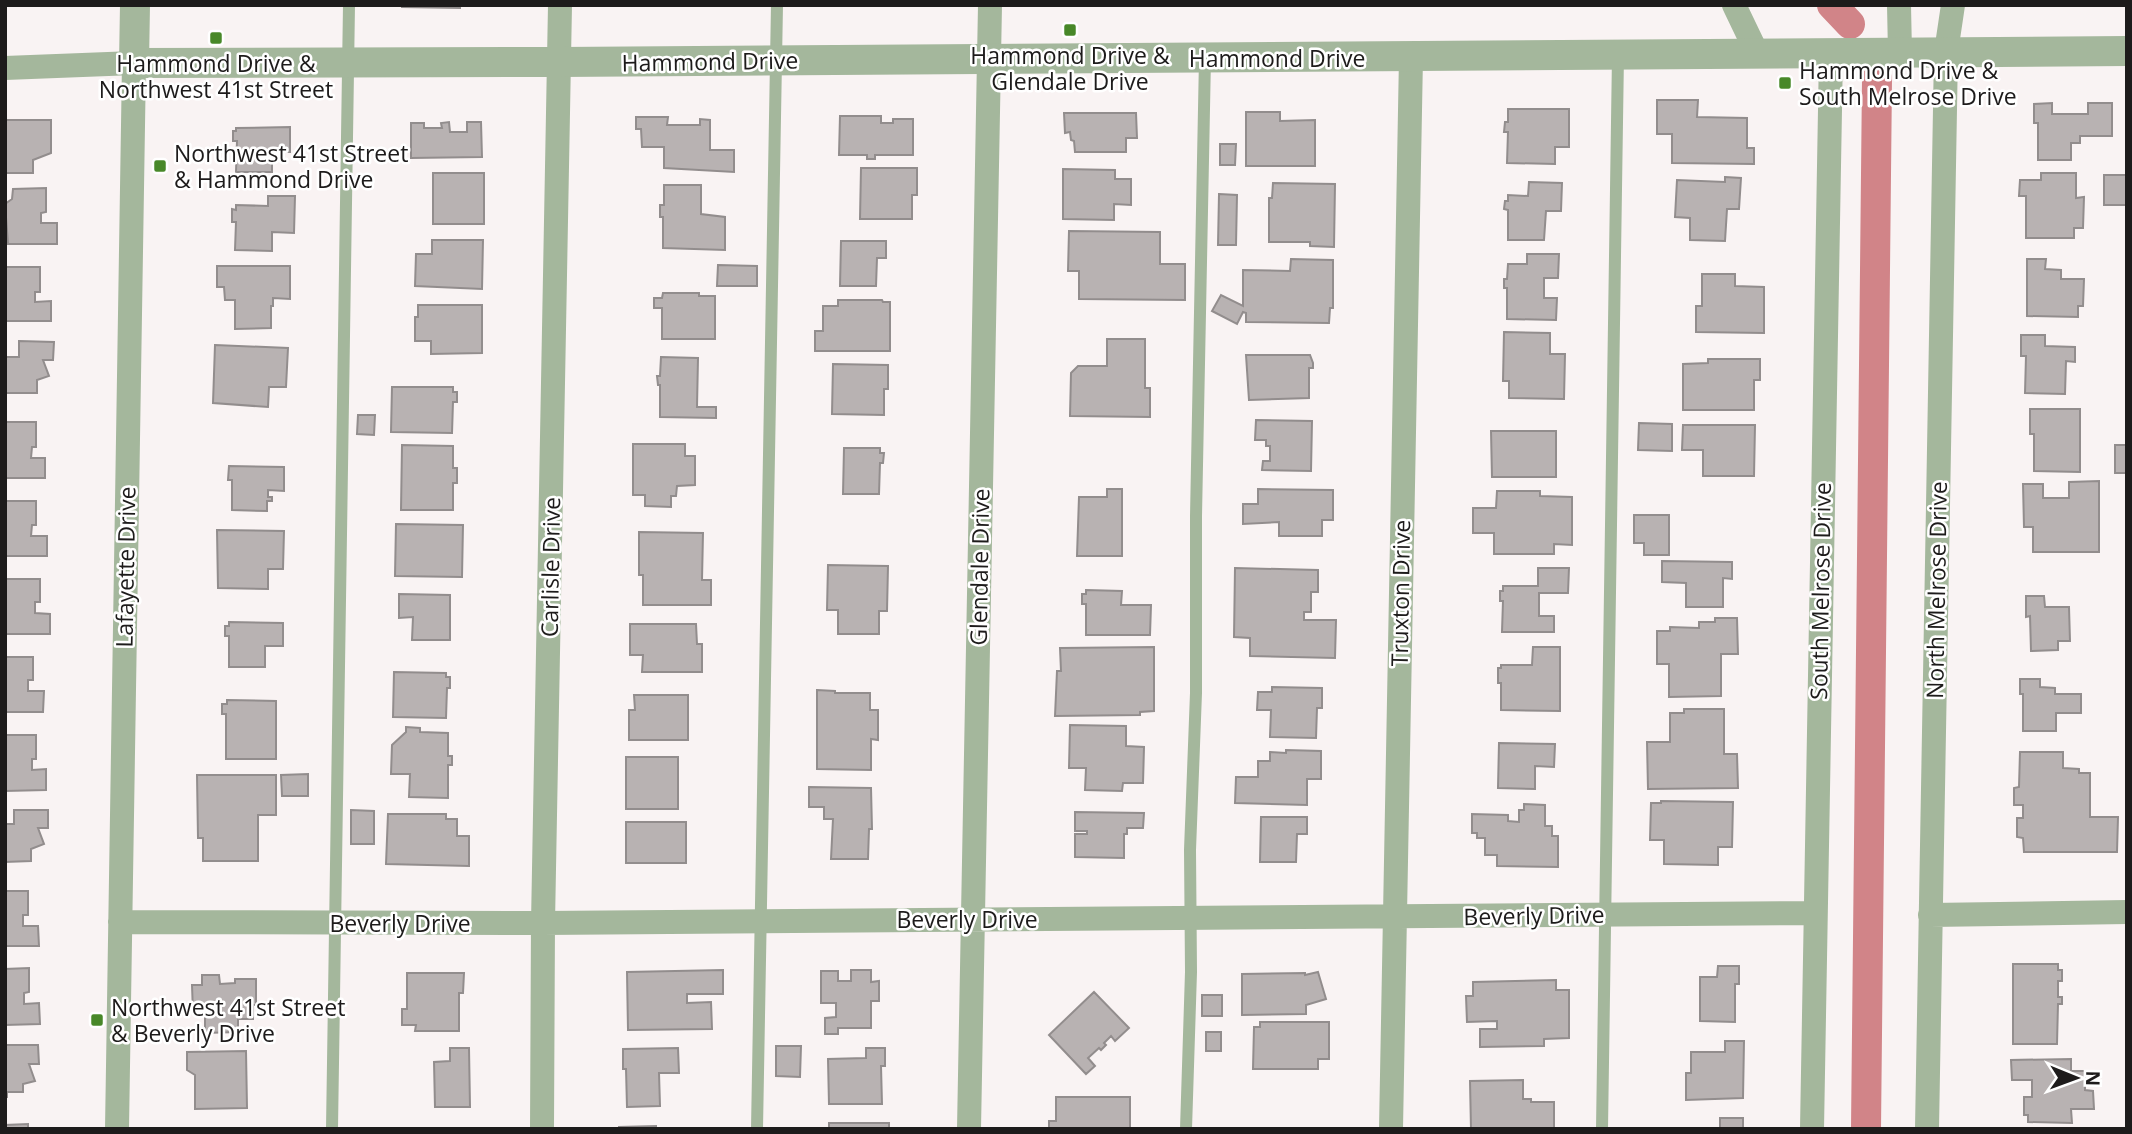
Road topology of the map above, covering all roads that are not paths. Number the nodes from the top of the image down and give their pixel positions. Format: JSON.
{"nodes":[{"id":1,"x":135,"y":5,"type":"edge"},
{"id":2,"x":349,"y":5,"type":"edge"},
{"id":3,"x":560,"y":5,"type":"edge"},
{"id":4,"x":777,"y":5,"type":"edge"},
{"id":5,"x":990,"y":5,"type":"edge"},
{"id":6,"x":1734,"y":5,"type":"edge"},
{"id":7,"x":1899,"y":5,"type":"edge"},
{"id":8,"x":1952,"y":5,"type":"edge"},
{"id":9,"x":2127,"y":51,"type":"edge"},
{"id":10,"x":1900,"y":52,"type":"junction"},
{"id":11,"x":1946,"y":52,"type":"junction"},
{"id":12,"x":1830,"y":53,"type":"junction"},
{"id":13,"x":1758,"y":54,"type":"junction"},
{"id":14,"x":1618,"y":55,"type":"junction"},
{"id":15,"x":1411,"y":57,"type":"junction"},
{"id":16,"x":1205,"y":58,"type":"junction"},
{"id":17,"x":776,"y":60,"type":"junction"},
{"id":18,"x":989,"y":60,"type":"junction"},
{"id":19,"x":560,"y":62,"type":"junction"},
{"id":20,"x":134,"y":63,"type":"junction"},
{"id":21,"x":348,"y":63,"type":"junction"},
{"id":22,"x":5,"y":68,"type":"edge"},
{"id":23,"x":2127,"y":912,"type":"edge"},
{"id":24,"x":1815,"y":913,"type":"junction"},
{"id":25,"x":1605,"y":914,"type":"junction"},
{"id":26,"x":1930,"y":915,"type":"junction"},
{"id":27,"x":1394,"y":916,"type":"junction"},
{"id":28,"x":1190,"y":918,"type":"junction"},
{"id":29,"x":972,"y":919,"type":"junction"},
{"id":30,"x":760,"y":921,"type":"junction"},
{"id":31,"x":120,"y":922,"type":"junction"},
{"id":32,"x":335,"y":923,"type":"junction"},
{"id":33,"x":543,"y":923,"type":"junction"},
{"id":34,"x":117,"y":1129,"type":"edge"},
{"id":35,"x":332,"y":1129,"type":"edge"},
{"id":36,"x":542,"y":1129,"type":"edge"},
{"id":37,"x":757,"y":1129,"type":"edge"},
{"id":38,"x":968,"y":1129,"type":"edge"},
{"id":39,"x":1186,"y":1129,"type":"edge"},
{"id":40,"x":1391,"y":1129,"type":"edge"},
{"id":41,"x":1602,"y":1129,"type":"edge"},
{"id":42,"x":1812,"y":1129,"type":"edge"},
{"id":43,"x":1927,"y":1129,"type":"edge"}],
"edges":[{"from":1,"to":20,"type":"street","name":"Lafayette Drive"},
{"from":2,"to":21,"type":"lane"},
{"from":3,"to":19,"type":"street","name":"Carlisle Drive"},
{"from":4,"to":17,"type":"lane"},
{"from":5,"to":18,"type":"street","name":"Glendale Drive"},
{"from":6,"to":13,"type":"street"},
{"from":7,"to":10,"type":"street"},
{"from":8,"to":11,"type":"street","name":"North Melrose Drive"},
{"from":9,"to":11,"type":"street","name":"Hammond Drive"},
{"from":10,"to":11,"type":"street","name":"Hammond Drive"},
{"from":10,"to":12,"type":"street","name":"Hammond Drive"},
{"from":11,"to":26,"type":"street","name":"North Melrose Drive"},
{"from":12,"to":13,"type":"street","name":"Hammond Drive"},
{"from":12,"to":24,"type":"street","name":"South Melrose Drive"},
{"from":13,"to":14,"type":"street","name":"Hammond Drive"},
{"from":14,"to":15,"type":"street","name":"Hammond Drive"},
{"from":14,"to":25,"type":"lane"},
{"from":15,"to":16,"type":"street","name":"Hammond Drive"},
{"from":15,"to":27,"type":"street","name":"Truxton Drive"},
{"from":16,"to":18,"type":"street","name":"Hammond Drive"},
{"from":16,"to":28,"type":"lane"},
{"from":17,"to":18,"type":"street","name":"Hammond Drive"},
{"from":17,"to":19,"type":"street","name":"Hammond Drive"},
{"from":17,"to":30,"type":"lane"},
{"from":18,"to":29,"type":"street","name":"Glendale Drive"},
{"from":19,"to":21,"type":"street","name":"Hammond Drive"},
{"from":19,"to":33,"type":"street","name":"Carlisle Drive"},
{"from":20,"to":21,"type":"street","name":"Hammond Drive"},
{"from":20,"to":22,"type":"street"},
{"from":20,"to":31,"type":"street","name":"Lafayette Drive"},
{"from":21,"to":32,"type":"lane"},
{"from":23,"to":26,"type":"street"},
{"from":24,"to":25,"type":"street","name":"Beverly Drive"},
{"from":24,"to":42,"type":"street","name":"South Melrose Drive"},
{"from":25,"to":27,"type":"street","name":"Beverly Drive"},
{"from":25,"to":41,"type":"lane"},
{"from":26,"to":43,"type":"street","name":"North Melrose Drive"},
{"from":27,"to":28,"type":"street","name":"Beverly Drive"},
{"from":27,"to":40,"type":"street","name":"Truxton Drive"},
{"from":28,"to":29,"type":"street","name":"Beverly Drive"},
{"from":28,"to":39,"type":"lane"},
{"from":29,"to":30,"type":"street","name":"Beverly Drive"},
{"from":29,"to":38,"type":"street","name":"Glendale Drive"},
{"from":30,"to":33,"type":"street","name":"Beverly Drive"},
{"from":30,"to":37,"type":"lane"},
{"from":31,"to":32,"type":"street","name":"Beverly Drive"},
{"from":31,"to":34,"type":"street","name":"Lafayette Drive"},
{"from":32,"to":33,"type":"street","name":"Beverly Drive"},
{"from":32,"to":35,"type":"lane"},
{"from":33,"to":36,"type":"street","name":"Carlisle Drive"}]}
